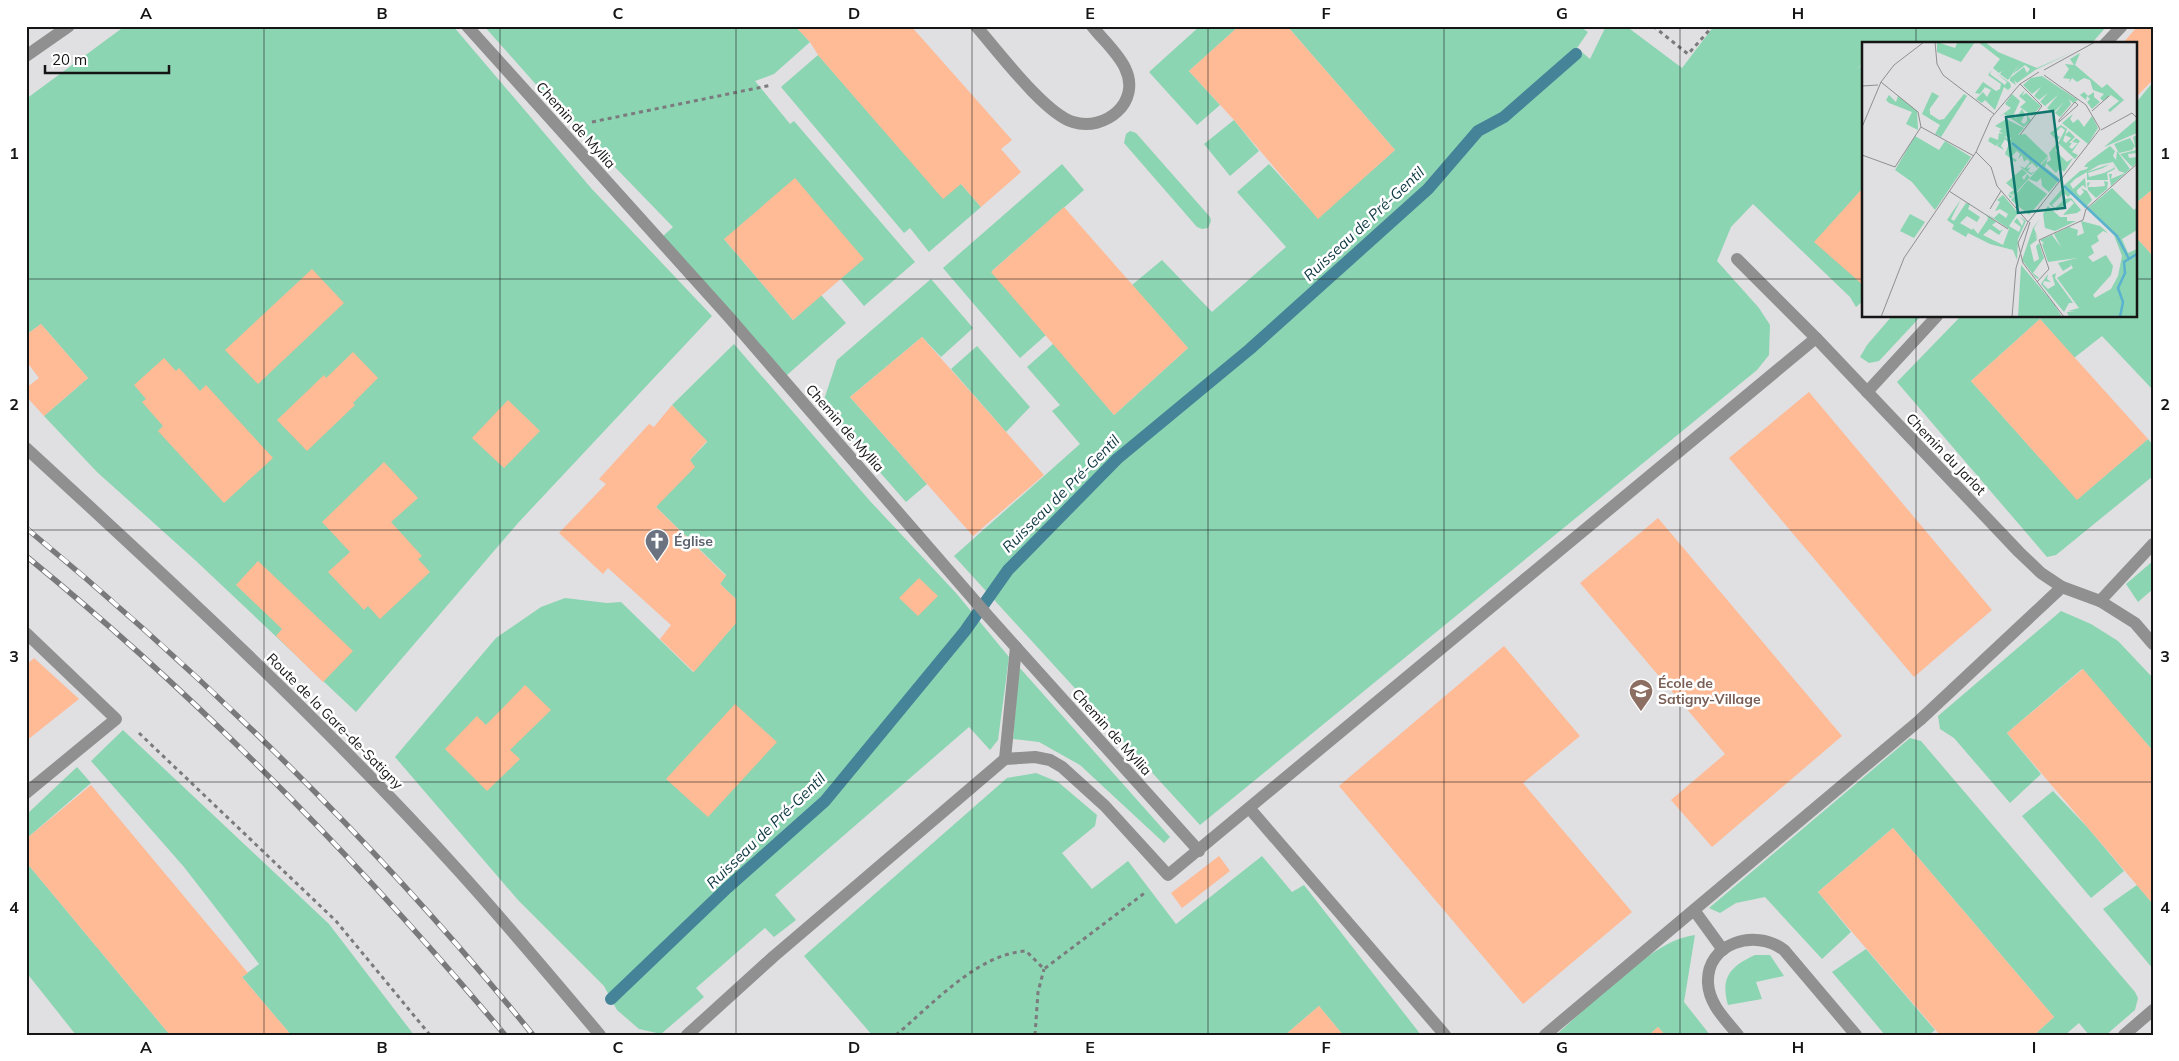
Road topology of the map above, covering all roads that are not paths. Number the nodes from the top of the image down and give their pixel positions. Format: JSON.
{"nodes":[{"id":1,"x":69,"y":26,"type":"edge"},
{"id":2,"x":467,"y":26,"type":"edge"},
{"id":3,"x":976,"y":26,"type":"edge"},
{"id":4,"x":2122,"y":26,"type":"edge"},
{"id":5,"x":1095,"y":28,"type":"edge"},
{"id":6,"x":2108,"y":42,"type":"edge"},
{"id":7,"x":26,"y":56,"type":"edge"},
{"id":8,"x":1737,"y":258,"type":"dead end"},
{"id":9,"x":1935,"y":318,"type":"edge"},
{"id":10,"x":1816,"y":338,"type":"junction"},
{"id":11,"x":1867,"y":392,"type":"junction"},
{"id":12,"x":26,"y":448,"type":"edge"},
{"id":13,"x":2153,"y":544,"type":"edge"},
{"id":14,"x":2062,"y":587,"type":"junction"},
{"id":15,"x":2100,"y":601,"type":"junction"},
{"id":16,"x":26,"y":633,"type":"edge"},
{"id":17,"x":2153,"y":644,"type":"edge"},
{"id":18,"x":1016,"y":647,"type":"junction"},
{"id":19,"x":1005,"y":759,"type":"junction"},
{"id":20,"x":26,"y":793,"type":"edge"},
{"id":21,"x":1250,"y":809,"type":"junction"},
{"id":22,"x":1199,"y":851,"type":"junction"},
{"id":23,"x":1694,"y":910,"type":"junction"},
{"id":24,"x":1723,"y":950,"type":"junction"},
{"id":25,"x":2153,"y":1010,"type":"edge"},
{"id":26,"x":600,"y":1035,"type":"edge"},
{"id":27,"x":688,"y":1035,"type":"edge"},
{"id":28,"x":1445,"y":1035,"type":"edge"},
{"id":29,"x":1545,"y":1035,"type":"edge"},
{"id":30,"x":1738,"y":1035,"type":"edge"},
{"id":31,"x":1856,"y":1035,"type":"edge"},
{"id":32,"x":2124,"y":1035,"type":"edge"}],
"edges":[{"from":1,"to":7,"type":"street"},
{"from":2,"to":18,"type":"street","name":"Chemin de Myllia"},
{"from":3,"to":5,"type":"street"},
{"from":4,"to":6,"type":"street"},
{"from":8,"to":10,"type":"street","name":"Chemin du Jarlot"},
{"from":9,"to":11,"type":"street"},
{"from":10,"to":11,"type":"street","name":"Chemin du Jarlot"},
{"from":10,"to":21,"type":"street"},
{"from":11,"to":14,"type":"street","name":"Chemin du Jarlot"},
{"from":12,"to":26,"type":"street","name":"Route de la Gare-de-Satigny"},
{"from":13,"to":15,"type":"street"},
{"from":14,"to":15,"type":"street","name":"Chemin du Jarlot"},
{"from":14,"to":23,"type":"street"},
{"from":15,"to":17,"type":"street","name":"Chemin du Jarlot"},
{"from":16,"to":20,"type":"street"},
{"from":18,"to":19,"type":"street"},
{"from":18,"to":22,"type":"street","name":"Chemin de Myllia"},
{"from":19,"to":22,"type":"street"},
{"from":19,"to":27,"type":"street"},
{"from":21,"to":22,"type":"street"},
{"from":21,"to":28,"type":"street"},
{"from":23,"to":24,"type":"street"},
{"from":23,"to":29,"type":"street"},
{"from":24,"to":30,"type":"street"},
{"from":24,"to":31,"type":"street"},
{"from":25,"to":32,"type":"street"}]}
